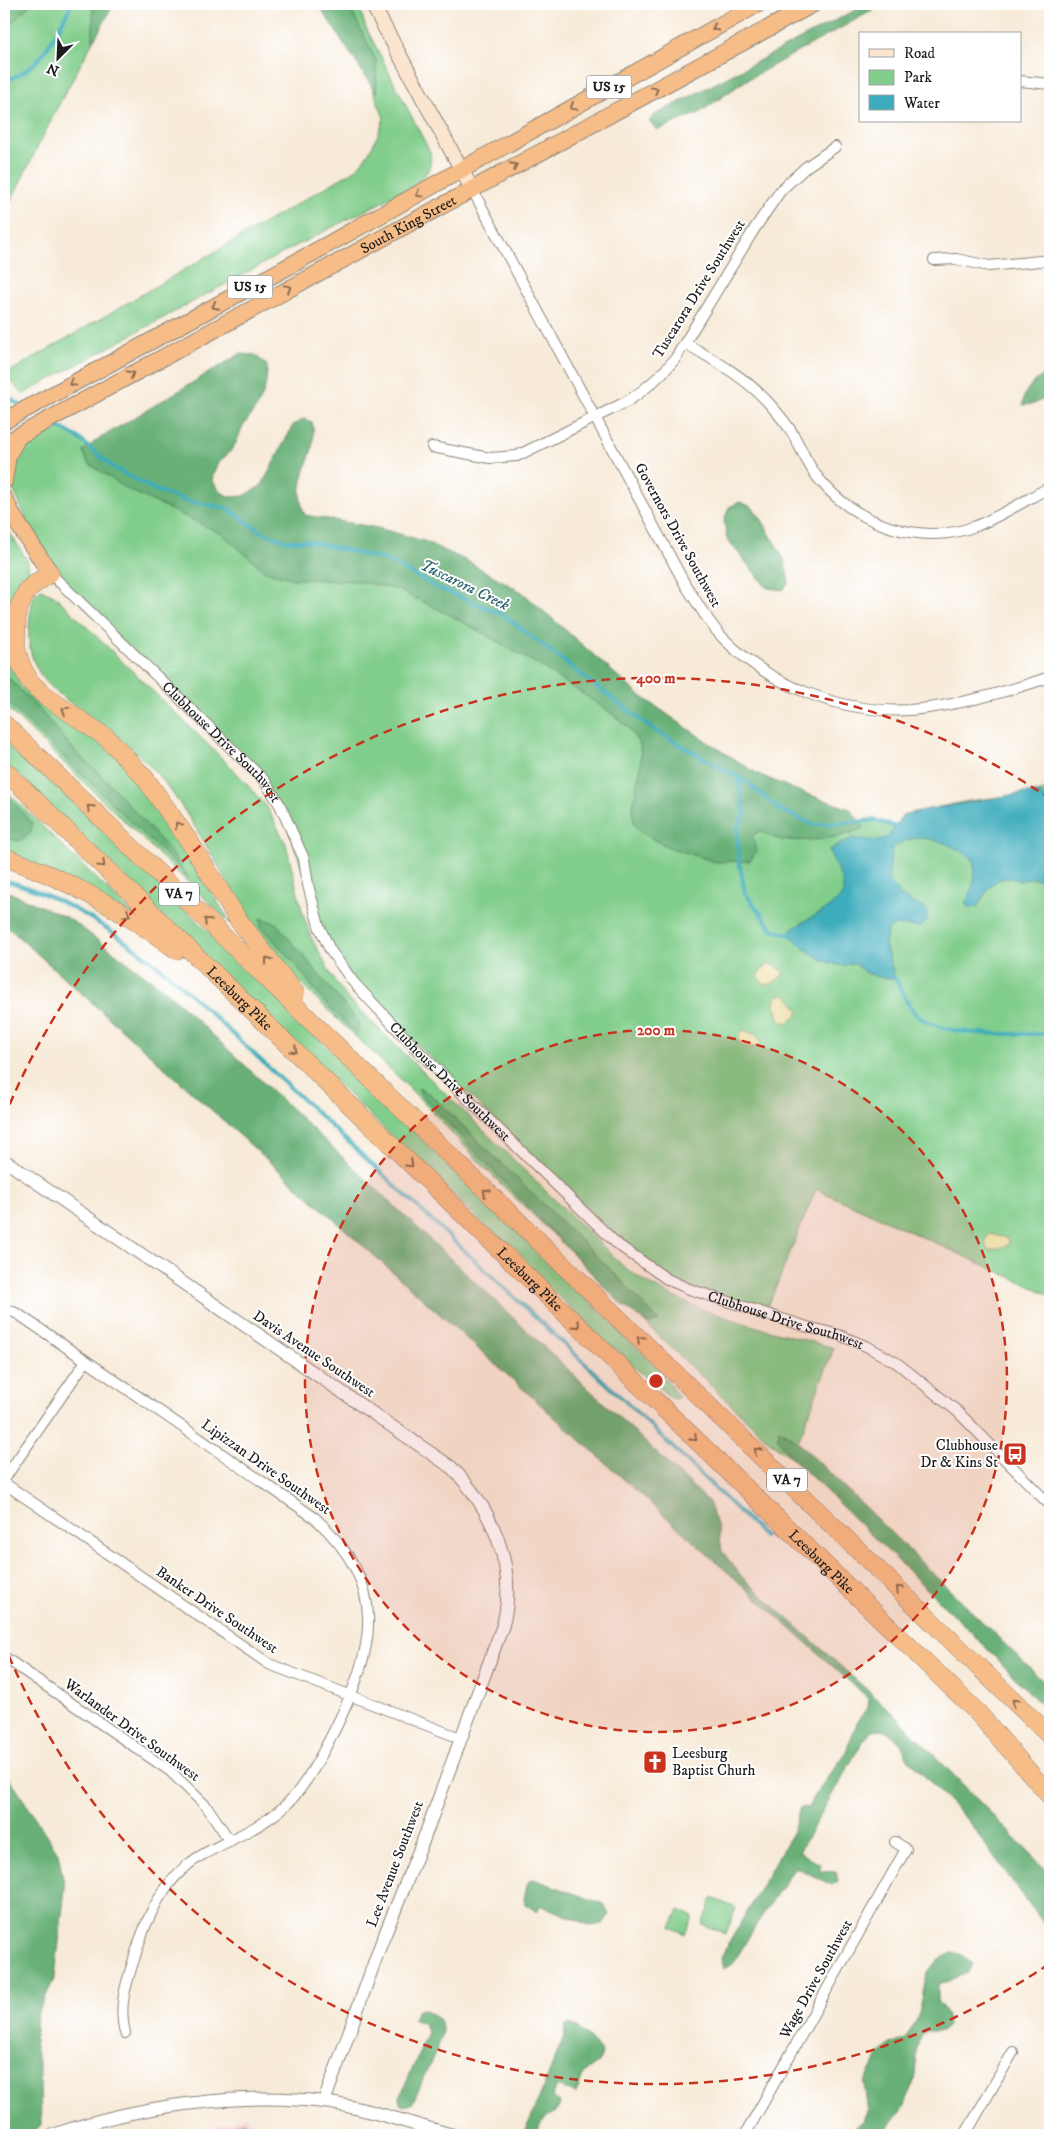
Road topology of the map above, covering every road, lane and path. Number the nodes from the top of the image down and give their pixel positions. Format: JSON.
{"nodes":[{"id":1,"x":372,"y":4,"type":"edge"},
{"id":2,"x":758,"y":4,"type":"edge"},
{"id":3,"x":813,"y":4,"type":"edge"},
{"id":4,"x":1022,"y":81,"type":"edge"},
{"id":5,"x":1050,"y":84,"type":"edge"},
{"id":6,"x":835,"y":147,"type":"dead end"},
{"id":7,"x":461,"y":170,"type":"junction"},
{"id":8,"x":472,"y":190,"type":"junction"},
{"id":9,"x":934,"y":260,"type":"dead end"},
{"id":10,"x":1050,"y":260,"type":"edge"},
{"id":11,"x":685,"y":343,"type":"junction"},
{"id":12,"x":595,"y":417,"type":"junction"},
{"id":13,"x":9,"y":418,"type":"edge"},
{"id":14,"x":11,"y":440,"type":"edge"},
{"id":15,"x":432,"y":447,"type":"dead end"},
{"id":16,"x":4,"y":481,"type":"edge"},
{"id":17,"x":1050,"y":487,"type":"edge"},
{"id":18,"x":4,"y":498,"type":"edge"},
{"id":19,"x":50,"y":573,"type":"junction"},
{"id":20,"x":1050,"y":677,"type":"edge"},
{"id":21,"x":4,"y":724,"type":"edge"},
{"id":22,"x":4,"y":770,"type":"edge"},
{"id":23,"x":4,"y":857,"type":"edge"},
{"id":24,"x":234,"y":991,"type":"junction"},
{"id":25,"x":355,"y":1065,"type":"junction"},
{"id":26,"x":4,"y":1160,"type":"edge"},
{"id":27,"x":4,"y":1308,"type":"edge"},
{"id":28,"x":86,"y":1361,"type":"junction"},
{"id":29,"x":4,"y":1481,"type":"edge"},
{"id":30,"x":1050,"y":1505,"type":"edge"},
{"id":31,"x":498,"y":1639,"type":"joint"},
{"id":32,"x":4,"y":1657,"type":"edge"},
{"id":33,"x":351,"y":1696,"type":"junction"},
{"id":34,"x":1050,"y":1736,"type":"edge"},
{"id":35,"x":460,"y":1738,"type":"junction"},
{"id":36,"x":1050,"y":1796,"type":"edge"},
{"id":37,"x":230,"y":1841,"type":"junction"},
{"id":38,"x":895,"y":1842,"type":"dead end"},
{"id":39,"x":125,"y":2032,"type":"dead end"},
{"id":40,"x":1013,"y":2052,"type":"dead end"},
{"id":41,"x":324,"y":2102,"type":"junction"},
{"id":42,"x":54,"y":2135,"type":"edge"},
{"id":43,"x":453,"y":2135,"type":"edge"},
{"id":44,"x":745,"y":2135,"type":"edge"},
{"id":45,"x":965,"y":2135,"type":"edge"}],
"edges":[{"from":1,"to":7,"type":"main road"},
{"from":2,"to":7,"type":"highway","name":"South King Street","number":"US 15","one_way":true},
{"from":8,"to":3,"type":"highway","name":"South King Street","number":"US 15","one_way":true},
{"from":4,"to":5,"type":"street"},
{"from":6,"to":11,"type":"street","name":"Tuscarora Drive Southwest"},
{"from":7,"to":8,"type":"main road"},
{"from":7,"to":13,"type":"highway","name":"South King Street","number":"US 15","one_way":true},
{"from":8,"to":12,"type":"street","name":"Governors Drive Southwest"},
{"from":14,"to":8,"type":"highway","name":"South King Street","number":"US 15","one_way":true},
{"from":9,"to":10,"type":"street"},
{"from":11,"to":12,"type":"street","name":"Tuscarora Drive Southwest"},
{"from":11,"to":17,"type":"street"},
{"from":12,"to":15,"type":"street","name":"Tuscarora Drive Southwest"},
{"from":12,"to":20,"type":"street","name":"Governors Drive Southwest"},
{"from":14,"to":16,"type":"highway"},
{"from":18,"to":19,"type":"highway","name":"Clubhouse Drive Southwest"},
{"from":25,"to":19,"type":"highway","one_way":true},
{"from":19,"to":30,"type":"street","name":"Clubhouse Drive Southwest"},
{"from":25,"to":21,"type":"highway","name":"Leesburg Pike","number":"VA 7","one_way":true},
{"from":22,"to":24,"type":"highway","name":"Leesburg Pike","number":"VA 7","one_way":true},
{"from":23,"to":24,"type":"highway","one_way":true},
{"from":24,"to":36,"type":"highway","name":"Leesburg Pike","number":"VA 7","one_way":true},
{"from":34,"to":25,"type":"highway","name":"Leesburg Pike","number":"VA 7","one_way":true},
{"from":26,"to":31,"type":"street","name":"Davis Avenue Southwest"},
{"from":27,"to":28,"type":"street","name":"Lipizzan Drive Southwest"},
{"from":28,"to":29,"type":"street"},
{"from":28,"to":33,"type":"street","name":"Lipizzan Drive Southwest"},
{"from":29,"to":33,"type":"street","name":"Banker Drive Southwest"},
{"from":31,"to":35,"type":"street","name":"Lee Avenue Southwest"},
{"from":32,"to":37,"type":"street","name":"Warlander Drive Southwest"},
{"from":33,"to":35,"type":"street","name":"Banker Drive Southwest"},
{"from":33,"to":37,"type":"street","name":"Lipizzan Drive Southwest"},
{"from":35,"to":41,"type":"street","name":"Lee Avenue Southwest"},
{"from":37,"to":39,"type":"street","name":"Lipizzan Drive Southwest"},
{"from":38,"to":44,"type":"street","name":"Wage Drive Southwest"},
{"from":40,"to":45,"type":"street"},
{"from":41,"to":42,"type":"street"},
{"from":41,"to":43,"type":"street"}]}
